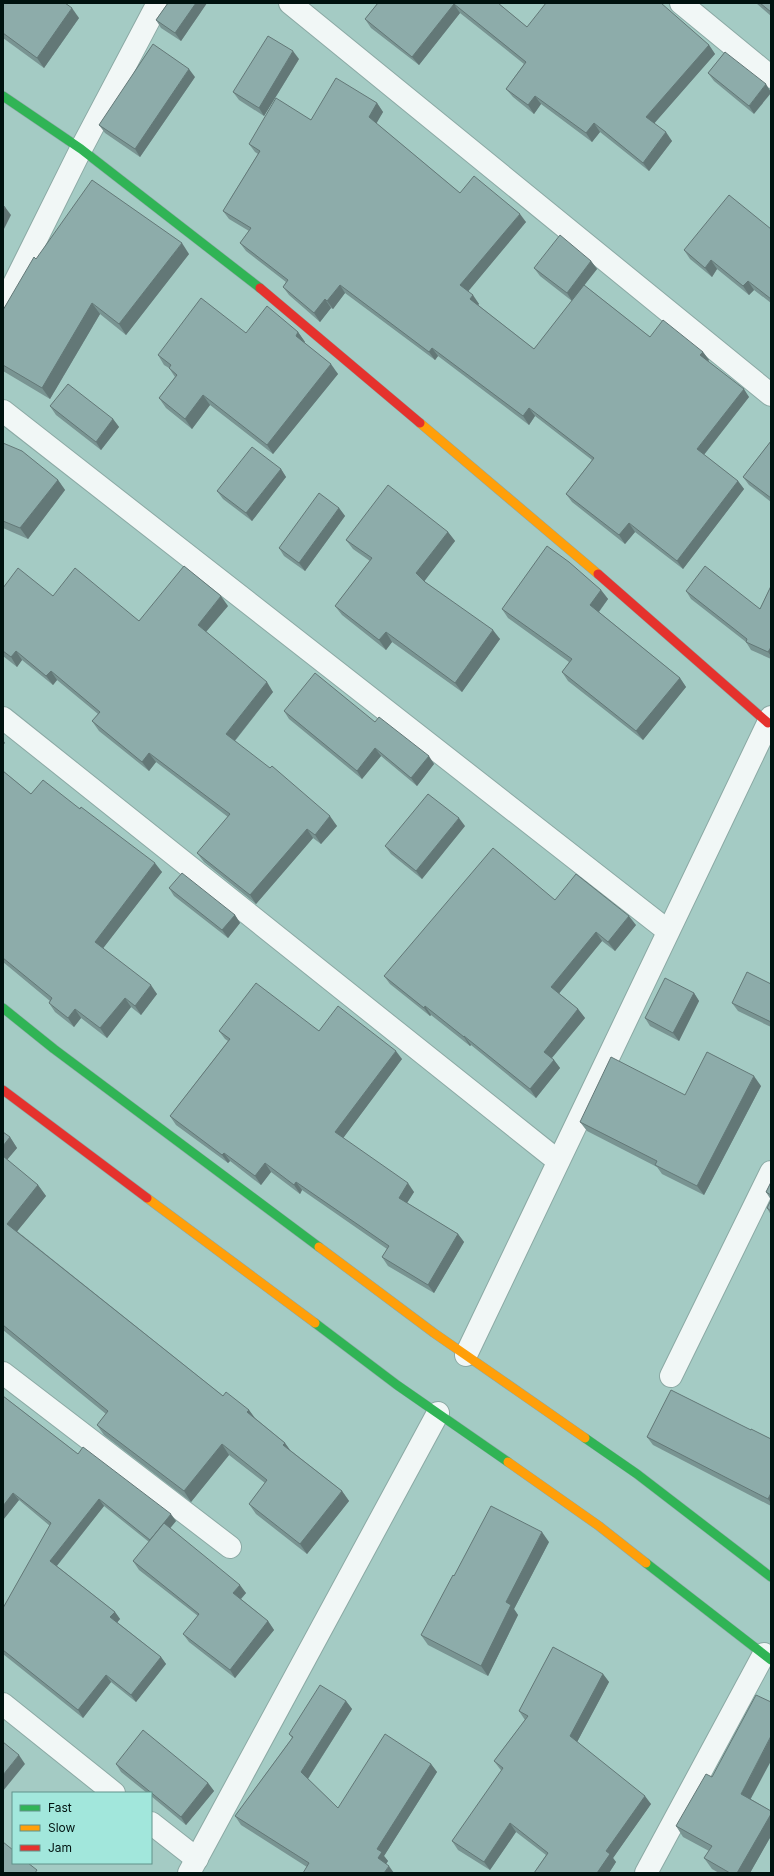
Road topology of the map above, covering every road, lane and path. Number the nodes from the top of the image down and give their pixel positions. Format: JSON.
{"nodes":[{"id":1,"x":158,"y":3,"type":"edge"},
{"id":2,"x":290,"y":3,"type":"edge"},
{"id":3,"x":681,"y":3,"type":"edge"},
{"id":4,"x":771,"y":77,"type":"edge"},
{"id":5,"x":3,"y":96,"type":"edge"},
{"id":6,"x":81,"y":149,"type":"junction"},
{"id":7,"x":3,"y":306,"type":"edge"},
{"id":8,"x":771,"y":395,"type":"edge"},
{"id":9,"x":3,"y":410,"type":"edge"},
{"id":10,"x":3,"y":718,"type":"edge"},
{"id":11,"x":769,"y":720,"type":"edge"},
{"id":12,"x":668,"y":931,"type":"junction"},
{"id":13,"x":3,"y":1008,"type":"edge"},
{"id":14,"x":3,"y":1090,"type":"edge"},
{"id":15,"x":558,"y":1161,"type":"junction"},
{"id":16,"x":771,"y":1172,"type":"edge"},
{"id":17,"x":466,"y":1355,"type":"junction"},
{"id":18,"x":3,"y":1373,"type":"edge"},
{"id":19,"x":671,"y":1376,"type":"dead end"},
{"id":20,"x":438,"y":1413,"type":"junction"},
{"id":21,"x":230,"y":1547,"type":"dead end"},
{"id":22,"x":771,"y":1577,"type":"edge"},
{"id":23,"x":767,"y":1657,"type":"edge"},
{"id":24,"x":3,"y":1704,"type":"edge"},
{"id":25,"x":113,"y":1792,"type":"edge"},
{"id":26,"x":152,"y":1824,"type":"edge"},
{"id":27,"x":193,"y":1866,"type":"edge"},
{"id":28,"x":646,"y":1873,"type":"edge"}],
"edges":[{"from":1,"to":6,"type":"street"},
{"from":2,"to":8,"type":"street"},
{"from":3,"to":4,"type":"street"},
{"from":5,"to":6,"type":"main road"},
{"from":6,"to":7,"type":"street"},
{"from":6,"to":11,"type":"main road"},
{"from":9,"to":12,"type":"street"},
{"from":10,"to":15,"type":"street"},
{"from":11,"to":12,"type":"street"},
{"from":12,"to":15,"type":"street"},
{"from":13,"to":17,"type":"main road"},
{"from":14,"to":20,"type":"main road"},
{"from":15,"to":17,"type":"street"},
{"from":16,"to":19,"type":"street"},
{"from":17,"to":22,"type":"main road"},
{"from":18,"to":21,"type":"street"},
{"from":20,"to":23,"type":"main road"},
{"from":20,"to":27,"type":"street"},
{"from":23,"to":28,"type":"street"},
{"from":24,"to":25,"type":"street"},
{"from":26,"to":27,"type":"street"}]}
